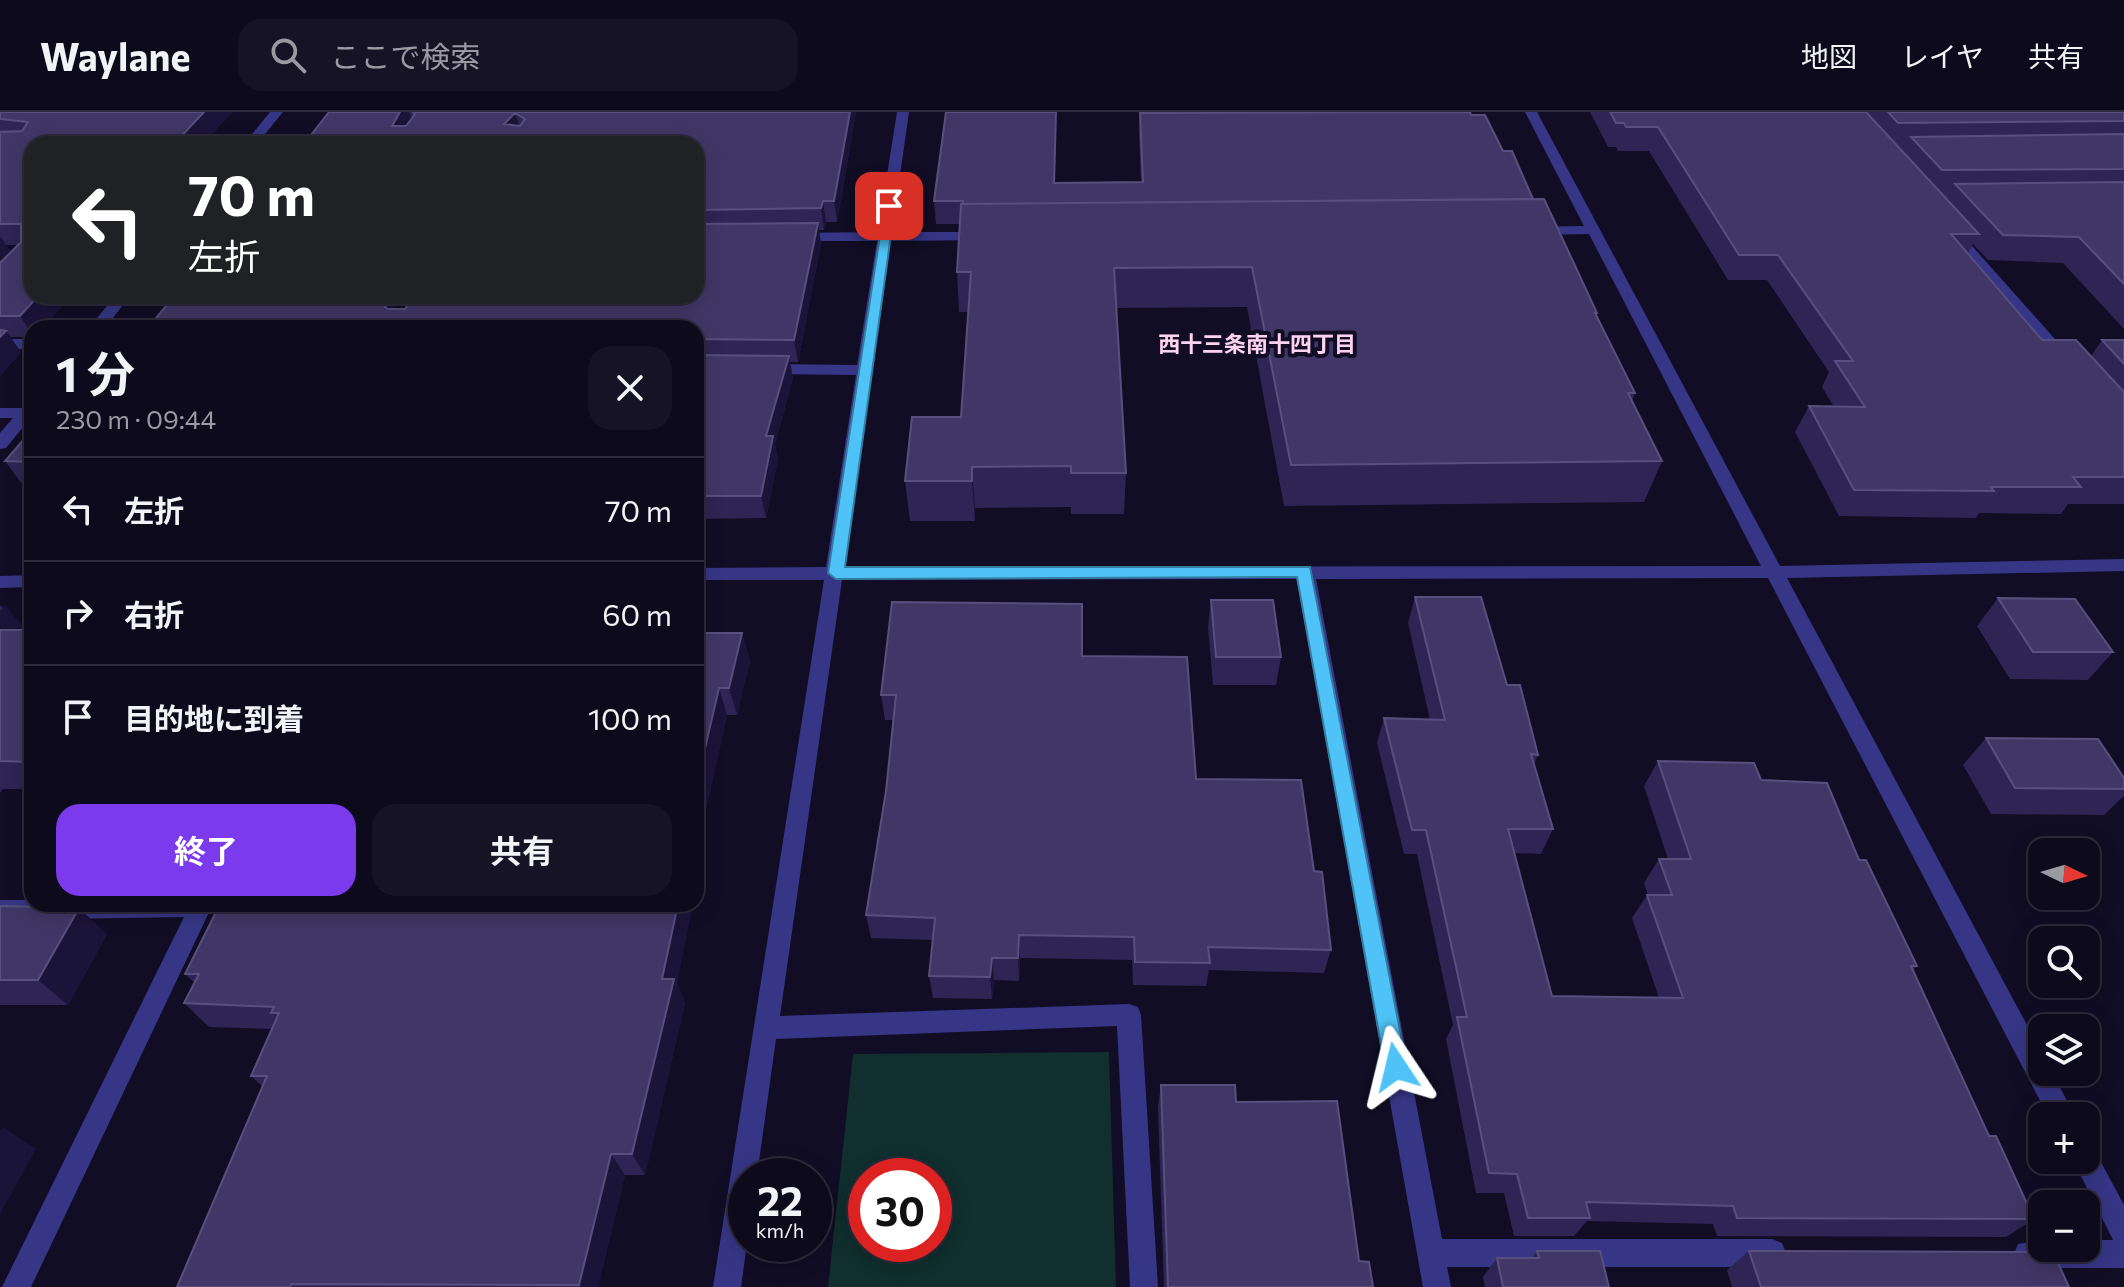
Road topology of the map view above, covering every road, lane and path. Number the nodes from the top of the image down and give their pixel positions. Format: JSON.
{"nodes":[{"id":1,"x":277,"y":112,"type":"edge"},
{"id":2,"x":903,"y":112,"type":"edge"},
{"id":3,"x":1531,"y":112,"type":"edge"},
{"id":4,"x":257,"y":136,"type":"edge"},
{"id":5,"x":1936,"y":214,"type":"edge"},
{"id":6,"x":1595,"y":230,"type":"junction"},
{"id":7,"x":1516,"y":231,"type":"edge"},
{"id":8,"x":995,"y":236,"type":"edge"},
{"id":9,"x":885,"y":237,"type":"junction"},
{"id":10,"x":775,"y":238,"type":"edge"},
{"id":11,"x":116,"y":304,"type":"edge"},
{"id":12,"x":104,"y":320,"type":"edge"},
{"id":13,"x":0,"y":344,"type":"edge"},
{"id":14,"x":24,"y":344,"type":"edge"},
{"id":15,"x":2072,"y":366,"type":"edge"},
{"id":16,"x":742,"y":369,"type":"edge"},
{"id":17,"x":865,"y":370,"type":"junction"},
{"id":18,"x":24,"y":411,"type":"edge"},
{"id":19,"x":0,"y":413,"type":"edge"},
{"id":20,"x":24,"y":416,"type":"edge"},
{"id":21,"x":0,"y":444,"type":"edge"},
{"id":22,"x":2124,"y":565,"type":"edge"},
{"id":23,"x":1305,"y":571,"type":"junction"},
{"id":24,"x":1777,"y":572,"type":"junction"},
{"id":25,"x":836,"y":573,"type":"junction"},
{"id":26,"x":704,"y":574,"type":"edge"},
{"id":27,"x":24,"y":581,"type":"edge"},
{"id":28,"x":0,"y":582,"type":"edge"},
{"id":29,"x":0,"y":910,"type":"edge"},
{"id":30,"x":24,"y":910,"type":"edge"},
{"id":31,"x":199,"y":912,"type":"edge"},
{"id":32,"x":767,"y":1028,"type":"junction"},
{"id":33,"x":2055,"y":1102,"type":"edge"},
{"id":34,"x":2093,"y":1174,"type":"edge"},
{"id":35,"x":2124,"y":1233,"type":"edge"},
{"id":36,"x":1430,"y":1253,"type":"junction"},
{"id":37,"x":1793,"y":1253,"type":"edge"},
{"id":38,"x":1998,"y":1254,"type":"edge"},
{"id":39,"x":2124,"y":1254,"type":"edge"},
{"id":40,"x":16,"y":1287,"type":"edge"},
{"id":41,"x":727,"y":1287,"type":"edge"},
{"id":42,"x":1144,"y":1287,"type":"edge"},
{"id":43,"x":1437,"y":1287,"type":"edge"}],
"edges":[{"from":1,"to":4,"type":"street"},
{"from":2,"to":9,"type":"street"},
{"from":3,"to":6,"type":"street"},
{"from":5,"to":15,"type":"street"},
{"from":6,"to":7,"type":"street"},
{"from":6,"to":24,"type":"street"},
{"from":8,"to":9,"type":"street"},
{"from":9,"to":10,"type":"street"},
{"from":9,"to":17,"type":"street"},
{"from":11,"to":12,"type":"street"},
{"from":13,"to":14,"type":"street"},
{"from":16,"to":17,"type":"street"},
{"from":17,"to":25,"type":"street"},
{"from":18,"to":19,"type":"street"},
{"from":20,"to":21,"type":"street"},
{"from":22,"to":24,"type":"street"},
{"from":23,"to":24,"type":"street"},
{"from":23,"to":25,"type":"street"},
{"from":23,"to":36,"type":"street"},
{"from":24,"to":33,"type":"street"},
{"from":25,"to":26,"type":"street"},
{"from":25,"to":32,"type":"street"},
{"from":27,"to":28,"type":"street"},
{"from":29,"to":30,"type":"street"},
{"from":31,"to":40,"type":"street"},
{"from":32,"to":41,"type":"street"},
{"from":32,"to":42,"type":"street"},
{"from":34,"to":35,"type":"street"},
{"from":36,"to":37,"type":"street"},
{"from":36,"to":43,"type":"street"},
{"from":38,"to":39,"type":"street"}]}
